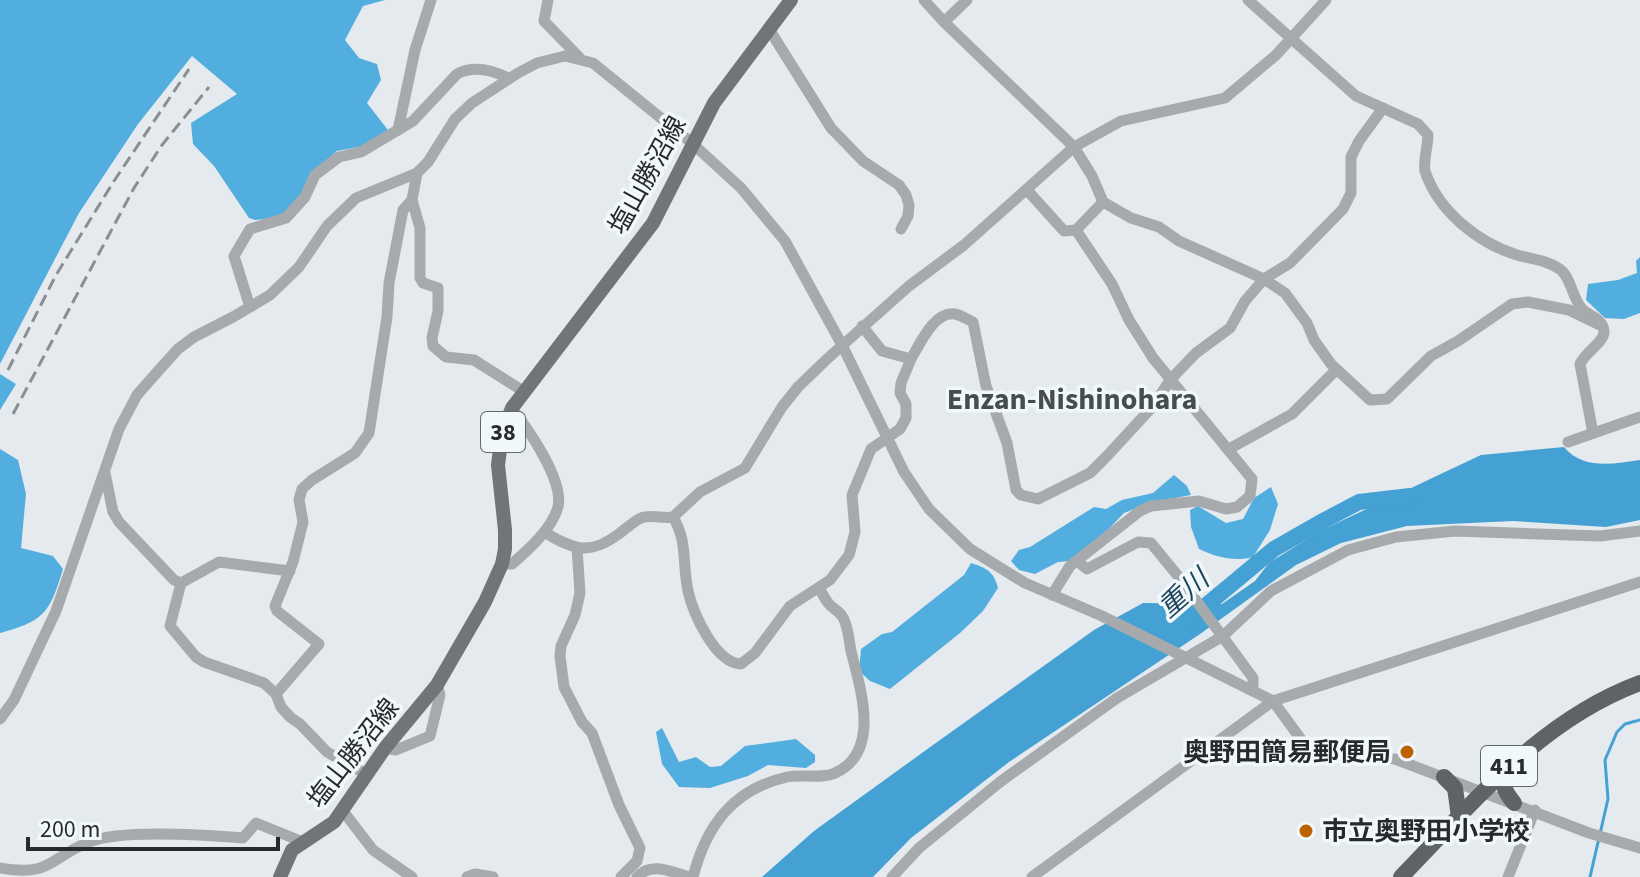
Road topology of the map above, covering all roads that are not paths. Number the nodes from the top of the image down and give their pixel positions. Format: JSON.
{"nodes":[{"id":1,"x":431,"y":0,"type":"edge"},
{"id":2,"x":548,"y":0,"type":"edge"},
{"id":3,"x":791,"y":0,"type":"edge"},
{"id":4,"x":924,"y":0,"type":"edge"},
{"id":5,"x":967,"y":0,"type":"edge"},
{"id":6,"x":1248,"y":0,"type":"edge"},
{"id":7,"x":1326,"y":0,"type":"edge"},
{"id":8,"x":944,"y":22,"type":"junction"},
{"id":9,"x":769,"y":29,"type":"junction"},
{"id":10,"x":1292,"y":39,"type":"junction"},
{"id":11,"x":580,"y":58,"type":"junction"},
{"id":12,"x":508,"y":78,"type":"junction"},
{"id":13,"x":1383,"y":108,"type":"junction"},
{"id":14,"x":398,"y":130,"type":"junction"},
{"id":15,"x":693,"y":144,"type":"junction"},
{"id":16,"x":1074,"y":147,"type":"junction"},
{"id":17,"x":417,"y":173,"type":"junction"},
{"id":18,"x":1027,"y":190,"type":"junction"},
{"id":19,"x":412,"y":200,"type":"junction"},
{"id":20,"x":1103,"y":202,"type":"junction"},
{"id":21,"x":901,"y":229,"type":"dead end"},
{"id":22,"x":1076,"y":230,"type":"junction"},
{"id":23,"x":1264,"y":279,"type":"junction"},
{"id":24,"x":250,"y":307,"type":"junction"},
{"id":25,"x":862,"y":326,"type":"junction"},
{"id":26,"x":1602,"y":326,"type":"junction"},
{"id":27,"x":842,"y":345,"type":"junction"},
{"id":28,"x":911,"y":359,"type":"junction"},
{"id":29,"x":1336,"y":370,"type":"junction"},
{"id":30,"x":1170,"y":380,"type":"junction"},
{"id":31,"x":523,"y":391,"type":"junction"},
{"id":32,"x":512,"y":408,"type":"junction"},
{"id":33,"x":1640,"y":417,"type":"edge"},
{"id":34,"x":1593,"y":433,"type":"junction"},
{"id":35,"x":886,"y":438,"type":"junction"},
{"id":36,"x":1568,"y":442,"type":"dead end"},
{"id":37,"x":1229,"y":449,"type":"junction"},
{"id":38,"x":105,"y":472,"type":"junction"},
{"id":39,"x":673,"y":517,"type":"junction"},
{"id":40,"x":1640,"y":531,"type":"edge"},
{"id":41,"x":544,"y":532,"type":"junction"},
{"id":42,"x":577,"y":548,"type":"junction"},
{"id":43,"x":1077,"y":561,"type":"junction"},
{"id":44,"x":502,"y":564,"type":"junction"},
{"id":45,"x":290,"y":571,"type":"junction"},
{"id":46,"x":1640,"y":582,"type":"edge"},
{"id":47,"x":181,"y":583,"type":"junction"},
{"id":48,"x":819,"y":588,"type":"junction"},
{"id":49,"x":1052,"y":595,"type":"junction"},
{"id":50,"x":1222,"y":635,"type":"junction"},
{"id":51,"x":1185,"y":658,"type":"junction"},
{"id":52,"x":1640,"y":683,"type":"edge"},
{"id":53,"x":437,"y":685,"type":"junction"},
{"id":54,"x":1253,"y":691,"type":"junction"},
{"id":55,"x":276,"y":694,"type":"junction"},
{"id":56,"x":1273,"y":701,"type":"junction"},
{"id":57,"x":0,"y":719,"type":"edge"},
{"id":58,"x":385,"y":748,"type":"junction"},
{"id":59,"x":1506,"y":769,"type":"junction"},
{"id":60,"x":366,"y":774,"type":"junction"},
{"id":61,"x":1444,"y":777,"type":"junction"},
{"id":62,"x":1483,"y":792,"type":"junction"},
{"id":63,"x":1514,"y":803,"type":"junction"},
{"id":64,"x":1535,"y":810,"type":"junction"},
{"id":65,"x":343,"y":811,"type":"junction"},
{"id":66,"x":1459,"y":817,"type":"junction"},
{"id":67,"x":303,"y":842,"type":"junction"},
{"id":68,"x":1640,"y":848,"type":"edge"},
{"id":69,"x":0,"y":868,"type":"edge"},
{"id":70,"x":280,"y":877,"type":"edge"},
{"id":71,"x":412,"y":877,"type":"edge"},
{"id":72,"x":467,"y":877,"type":"edge"},
{"id":73,"x":493,"y":877,"type":"edge"},
{"id":74,"x":621,"y":877,"type":"edge"},
{"id":75,"x":637,"y":877,"type":"edge"},
{"id":76,"x":691,"y":877,"type":"edge"},
{"id":77,"x":892,"y":877,"type":"edge"},
{"id":78,"x":1032,"y":877,"type":"edge"},
{"id":79,"x":1401,"y":877,"type":"edge"},
{"id":80,"x":1508,"y":877,"type":"edge"}],
"edges":[{"from":1,"to":14,"type":"street"},
{"from":2,"to":11,"type":"street"},
{"from":3,"to":9,"type":"main road","name":"塩山勝沼線","number":"38"},
{"from":4,"to":8,"type":"street"},
{"from":5,"to":8,"type":"street"},
{"from":6,"to":10,"type":"street"},
{"from":7,"to":10,"type":"street"},
{"from":8,"to":16,"type":"street"},
{"from":9,"to":15,"type":"main road","name":"塩山勝沼線","number":"38"},
{"from":9,"to":21,"type":"street"},
{"from":10,"to":13,"type":"street"},
{"from":10,"to":16,"type":"street"},
{"from":11,"to":12,"type":"street"},
{"from":11,"to":15,"type":"street"},
{"from":12,"to":14,"type":"street"},
{"from":12,"to":17,"type":"street"},
{"from":13,"to":23,"type":"street"},
{"from":13,"to":26,"type":"street"},
{"from":14,"to":24,"type":"street"},
{"from":15,"to":27,"type":"street"},
{"from":15,"to":31,"type":"main road","name":"塩山勝沼線","number":"38"},
{"from":16,"to":18,"type":"street"},
{"from":16,"to":20,"type":"street"},
{"from":17,"to":19,"type":"street"},
{"from":17,"to":24,"type":"street"},
{"from":18,"to":22,"type":"street"},
{"from":18,"to":25,"type":"street"},
{"from":19,"to":31,"type":"street"},
{"from":19,"to":45,"type":"street"},
{"from":20,"to":22,"type":"street"},
{"from":20,"to":23,"type":"street"},
{"from":22,"to":30,"type":"street"},
{"from":23,"to":29,"type":"street"},
{"from":23,"to":30,"type":"street"},
{"from":24,"to":38,"type":"street"},
{"from":25,"to":27,"type":"street"},
{"from":25,"to":28,"type":"street"},
{"from":26,"to":29,"type":"street"},
{"from":26,"to":34,"type":"street"},
{"from":27,"to":35,"type":"street"},
{"from":27,"to":39,"type":"street"},
{"from":28,"to":30,"type":"street"},
{"from":28,"to":35,"type":"street"},
{"from":29,"to":37,"type":"street"},
{"from":30,"to":37,"type":"street"},
{"from":31,"to":32,"type":"main road","name":"塩山勝沼線","number":"38"},
{"from":32,"to":41,"type":"street","number":"38"},
{"from":32,"to":44,"type":"main road","name":"塩山勝沼線","number":"38"},
{"from":33,"to":34,"type":"street"},
{"from":34,"to":36,"type":"street"},
{"from":35,"to":48,"type":"street"},
{"from":35,"to":49,"type":"street"},
{"from":37,"to":43,"type":"street"},
{"from":38,"to":47,"type":"street"},
{"from":38,"to":57,"type":"street"},
{"from":39,"to":42,"type":"street"},
{"from":39,"to":48,"type":"street"},
{"from":40,"to":50,"type":"street"},
{"from":41,"to":42,"type":"street"},
{"from":41,"to":44,"type":"street","number":"38"},
{"from":42,"to":74,"type":"street"},
{"from":43,"to":49,"type":"street"},
{"from":43,"to":50,"type":"street"},
{"from":44,"to":53,"type":"main road","name":"塩山勝沼線","number":"38"},
{"from":45,"to":47,"type":"street"},
{"from":45,"to":55,"type":"street"},
{"from":46,"to":56,"type":"street"},
{"from":47,"to":55,"type":"street"},
{"from":48,"to":76,"type":"street"},
{"from":49,"to":51,"type":"street"},
{"from":50,"to":51,"type":"street"},
{"from":50,"to":54,"type":"street"},
{"from":51,"to":54,"type":"street"},
{"from":51,"to":77,"type":"street"},
{"from":52,"to":59,"type":"highway","number":"411"},
{"from":53,"to":58,"type":"main road","name":"塩山勝沼線","number":"38"},
{"from":53,"to":58,"type":"street"},
{"from":54,"to":56,"type":"street"},
{"from":55,"to":60,"type":"street"},
{"from":56,"to":61,"type":"street"},
{"from":56,"to":78,"type":"street"},
{"from":58,"to":60,"type":"main road","name":"塩山勝沼線","number":"38"},
{"from":59,"to":62,"type":"highway","number":"411"},
{"from":59,"to":63,"type":"highway"},
{"from":60,"to":65,"type":"main road","name":"塩山勝沼線","number":"38"},
{"from":61,"to":62,"type":"street"},
{"from":61,"to":66,"type":"highway"},
{"from":62,"to":63,"type":"street"},
{"from":62,"to":66,"type":"highway","number":"411"},
{"from":63,"to":64,"type":"street"},
{"from":64,"to":68,"type":"street"},
{"from":64,"to":80,"type":"street"},
{"from":65,"to":67,"type":"main road","name":"塩山勝沼線","number":"38"},
{"from":65,"to":71,"type":"street"},
{"from":66,"to":79,"type":"highway","number":"411"},
{"from":67,"to":69,"type":"street"},
{"from":67,"to":70,"type":"main road","name":"塩山勝沼線","number":"38"},
{"from":72,"to":73,"type":"street"},
{"from":75,"to":76,"type":"street"}]}
